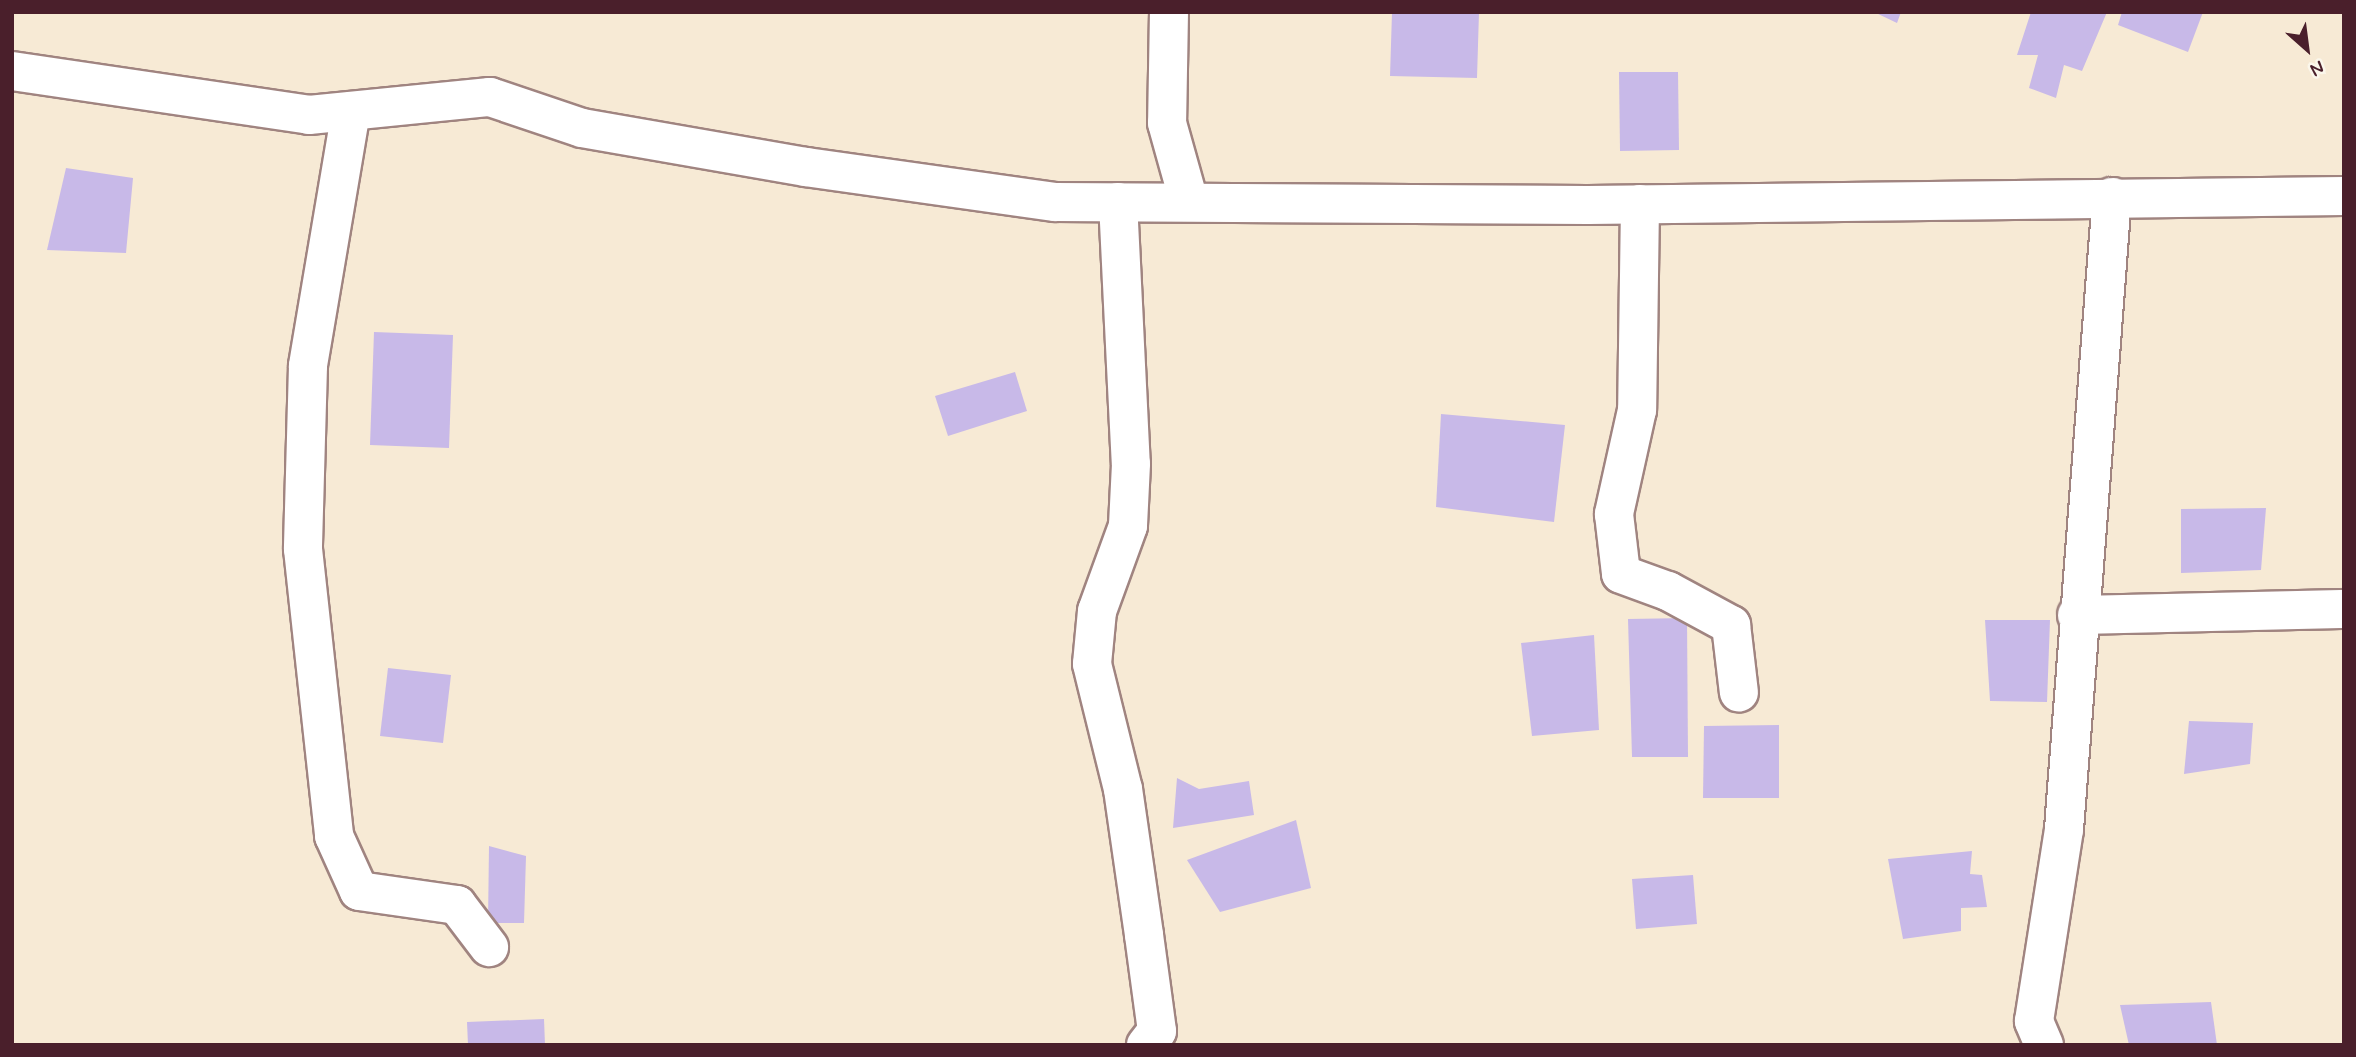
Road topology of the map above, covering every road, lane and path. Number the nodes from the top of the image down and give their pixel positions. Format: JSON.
{"nodes":[{"id":1,"x":1169,"y":12,"type":"edge"},
{"id":2,"x":12,"y":71,"type":"edge"},
{"id":3,"x":352,"y":111,"type":"junction"},
{"id":4,"x":2344,"y":196,"type":"edge"},
{"id":5,"x":2112,"y":197,"type":"junction"},
{"id":6,"x":1118,"y":202,"type":"junction"},
{"id":7,"x":1189,"y":202,"type":"junction"},
{"id":8,"x":1640,"y":204,"type":"junction"},
{"id":9,"x":2344,"y":609,"type":"edge"},
{"id":10,"x":2077,"y":615,"type":"junction"},
{"id":11,"x":1739,"y":693,"type":"dead end"},
{"id":12,"x":489,"y":947,"type":"dead end"},
{"id":13,"x":1146,"y":1045,"type":"edge"},
{"id":14,"x":2044,"y":1045,"type":"edge"}],
"edges":[{"from":1,"to":7,"type":"street"},
{"from":2,"to":3,"type":"street"},
{"from":3,"to":6,"type":"street"},
{"from":3,"to":12,"type":"street"},
{"from":4,"to":5,"type":"street"},
{"from":5,"to":8,"type":"street"},
{"from":5,"to":10,"type":"street"},
{"from":6,"to":7,"type":"street"},
{"from":6,"to":13,"type":"street"},
{"from":7,"to":8,"type":"street"},
{"from":8,"to":11,"type":"street"},
{"from":9,"to":10,"type":"street"},
{"from":10,"to":14,"type":"street"}]}
